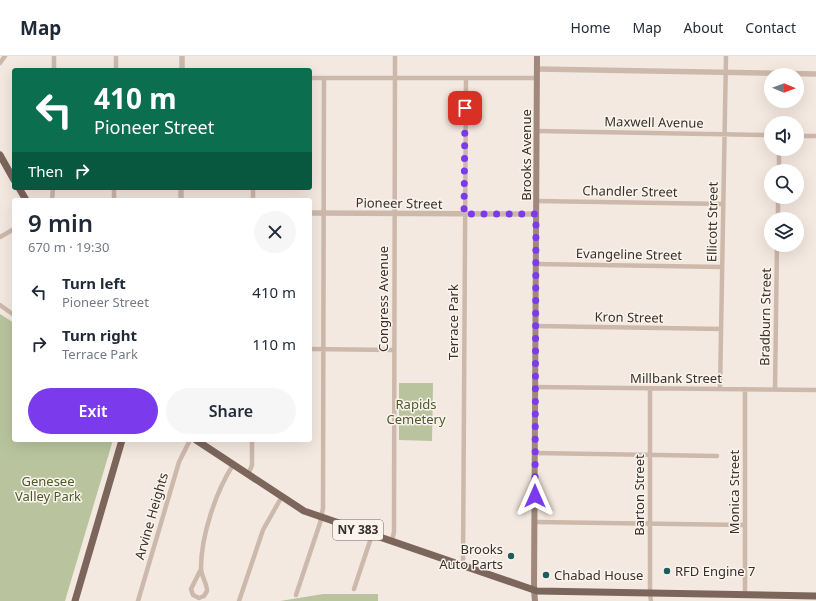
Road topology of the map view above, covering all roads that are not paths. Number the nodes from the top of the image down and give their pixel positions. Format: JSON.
{"nodes":[{"id":1,"x":5,"y":56,"type":"edge"},
{"id":2,"x":54,"y":56,"type":"edge"},
{"id":3,"x":116,"y":56,"type":"edge"},
{"id":4,"x":182,"y":56,"type":"edge"},
{"id":5,"x":395,"y":56,"type":"edge"},
{"id":6,"x":537,"y":56,"type":"edge"},
{"id":7,"x":726,"y":56,"type":"edge"},
{"id":8,"x":0,"y":63,"type":"edge"},
{"id":9,"x":54,"y":68,"type":"edge"},
{"id":10,"x":116,"y":68,"type":"edge"},
{"id":11,"x":182,"y":68,"type":"edge"},
{"id":12,"x":537,"y":69,"type":"junction"},
{"id":13,"x":726,"y":72,"type":"junction"},
{"id":14,"x":816,"y":74,"type":"edge"},
{"id":15,"x":312,"y":78,"type":"edge"},
{"id":16,"x":324,"y":78,"type":"junction"},
{"id":17,"x":395,"y":78,"type":"junction"},
{"id":18,"x":466,"y":78,"type":"junction"},
{"id":19,"x":537,"y":78,"type":"junction"},
{"id":20,"x":537,"y":131,"type":"junction"},
{"id":21,"x":724,"y":134,"type":"junction"},
{"id":22,"x":764,"y":135,"type":"edge"},
{"id":23,"x":804,"y":136,"type":"edge"},
{"id":24,"x":816,"y":136,"type":"edge"},
{"id":25,"x":0,"y":155,"type":"edge"},
{"id":26,"x":3,"y":166,"type":"edge"},
{"id":27,"x":12,"y":177,"type":"edge"},
{"id":28,"x":536,"y":201,"type":"junction"},
{"id":29,"x":723,"y":204,"type":"junction"},
{"id":30,"x":312,"y":213,"type":"edge"},
{"id":31,"x":323,"y":213,"type":"junction"},
{"id":32,"x":394,"y":213,"type":"junction"},
{"id":33,"x":464,"y":214,"type":"junction"},
{"id":34,"x":536,"y":214,"type":"junction"},
{"id":35,"x":12,"y":230,"type":"edge"},
{"id":36,"x":0,"y":237,"type":"edge"},
{"id":37,"x":777,"y":252,"type":"edge"},
{"id":38,"x":536,"y":264,"type":"junction"},
{"id":39,"x":722,"y":267,"type":"junction"},
{"id":40,"x":0,"y":305,"type":"edge"},
{"id":41,"x":12,"y":314,"type":"edge"},
{"id":42,"x":536,"y":326,"type":"junction"},
{"id":43,"x":721,"y":329,"type":"junction"},
{"id":44,"x":312,"y":349,"type":"edge"},
{"id":45,"x":323,"y":349,"type":"junction"},
{"id":46,"x":393,"y":350,"type":"junction"},
{"id":47,"x":536,"y":387,"type":"junction"},
{"id":48,"x":650,"y":389,"type":"junction"},
{"id":49,"x":720,"y":389,"type":"junction"},
{"id":50,"x":744,"y":389,"type":"junction"},
{"id":51,"x":775,"y":389,"type":"junction"},
{"id":52,"x":816,"y":390,"type":"edge"},
{"id":53,"x":121,"y":442,"type":"edge"},
{"id":54,"x":189,"y":442,"type":"edge"},
{"id":55,"x":199,"y":442,"type":"edge"},
{"id":56,"x":252,"y":442,"type":"edge"},
{"id":57,"x":535,"y":453,"type":"junction"},
{"id":58,"x":650,"y":455,"type":"junction"},
{"id":59,"x":717,"y":456,"type":"dead end"},
{"id":60,"x":233,"y":465,"type":"junction"},
{"id":61,"x":248,"y":475,"type":"junction"},
{"id":62,"x":281,"y":498,"type":"junction"},
{"id":63,"x":322,"y":518,"type":"junction"},
{"id":64,"x":535,"y":522,"type":"junction"},
{"id":65,"x":650,"y":524,"type":"junction"},
{"id":66,"x":745,"y":525,"type":"junction"},
{"id":67,"x":372,"y":535,"type":"junction"},
{"id":68,"x":392,"y":541,"type":"junction"},
{"id":69,"x":463,"y":566,"type":"junction"},
{"id":70,"x":201,"y":569,"type":"junction"},
{"id":71,"x":354,"y":589,"type":"dead end"},
{"id":72,"x":534,"y":590,"type":"junction"},
{"id":73,"x":296,"y":595,"type":"dead end"},
{"id":74,"x":745,"y":595,"type":"junction"},
{"id":75,"x":816,"y":596,"type":"edge"},
{"id":76,"x":650,"y":597,"type":"edge"},
{"id":77,"x":689,"y":597,"type":"edge"},
{"id":78,"x":785,"y":598,"type":"edge"},
{"id":79,"x":75,"y":601,"type":"edge"},
{"id":80,"x":138,"y":601,"type":"edge"},
{"id":81,"x":239,"y":601,"type":"edge"},
{"id":82,"x":531,"y":601,"type":"edge"},
{"id":83,"x":535,"y":601,"type":"edge"}],
"edges":[{"from":1,"to":8,"type":"street"},
{"from":2,"to":9,"type":"street"},
{"from":3,"to":10,"type":"street"},
{"from":4,"to":11,"type":"street"},
{"from":5,"to":17,"type":"street","name":"Congress Avenue"},
{"from":6,"to":12,"type":"main road","name":"Brooks Avenue"},
{"from":7,"to":13,"type":"street","name":"Ellicott Street"},
{"from":12,"to":13,"type":"street"},
{"from":12,"to":19,"type":"main road","name":"Brooks Avenue"},
{"from":13,"to":14,"type":"street"},
{"from":13,"to":21,"type":"street","name":"Ellicott Street"},
{"from":15,"to":16,"type":"street"},
{"from":16,"to":17,"type":"street"},
{"from":16,"to":31,"type":"street"},
{"from":17,"to":18,"type":"street"},
{"from":17,"to":32,"type":"street","name":"Congress Avenue"},
{"from":18,"to":19,"type":"street"},
{"from":18,"to":33,"type":"street","name":"Terrace Park"},
{"from":19,"to":20,"type":"main road","name":"Brooks Avenue"},
{"from":20,"to":21,"type":"street","name":"Maxwell Avenue"},
{"from":20,"to":28,"type":"main road","name":"Brooks Avenue"},
{"from":21,"to":22,"type":"street","name":"Maxwell Avenue"},
{"from":21,"to":29,"type":"street","name":"Ellicott Street"},
{"from":23,"to":24,"type":"street"},
{"from":25,"to":26,"type":"main road"},
{"from":26,"to":27,"type":"main road"},
{"from":28,"to":29,"type":"street","name":"Chandler Street"},
{"from":28,"to":34,"type":"main road","name":"Brooks Avenue"},
{"from":29,"to":39,"type":"street","name":"Ellicott Street"},
{"from":30,"to":31,"type":"street","name":"Pioneer Street"},
{"from":31,"to":32,"type":"street","name":"Pioneer Street"},
{"from":31,"to":45,"type":"street"},
{"from":32,"to":33,"type":"street","name":"Pioneer Street"},
{"from":32,"to":46,"type":"street","name":"Congress Avenue"},
{"from":33,"to":34,"type":"street","name":"Pioneer Street"},
{"from":33,"to":69,"type":"street","name":"Terrace Park"},
{"from":34,"to":38,"type":"main road","name":"Brooks Avenue"},
{"from":35,"to":36,"type":"street"},
{"from":37,"to":51,"type":"street","name":"Bradburn Street"},
{"from":38,"to":39,"type":"street","name":"Evangeline Street"},
{"from":38,"to":42,"type":"main road","name":"Brooks Avenue"},
{"from":39,"to":43,"type":"street","name":"Ellicott Street"},
{"from":40,"to":41,"type":"street"},
{"from":42,"to":43,"type":"street","name":"Kron Street"},
{"from":42,"to":47,"type":"main road","name":"Brooks Avenue"},
{"from":43,"to":49,"type":"street","name":"Ellicott Street"},
{"from":44,"to":45,"type":"street"},
{"from":45,"to":46,"type":"street"},
{"from":45,"to":63,"type":"street"},
{"from":46,"to":68,"type":"street","name":"Congress Avenue"},
{"from":47,"to":48,"type":"street","name":"Millbank Street"},
{"from":47,"to":57,"type":"main road","name":"Brooks Avenue"},
{"from":48,"to":49,"type":"street","name":"Millbank Street"},
{"from":48,"to":58,"type":"street","name":"Barton Street"},
{"from":49,"to":50,"type":"street","name":"Millbank Street"},
{"from":50,"to":51,"type":"street","name":"Millbank Street"},
{"from":50,"to":66,"type":"street","name":"Monica Street"},
{"from":51,"to":52,"type":"street","name":"Millbank Street"},
{"from":53,"to":79,"type":"main road"},
{"from":54,"to":80,"type":"street","name":"Arvine Heights"},
{"from":55,"to":60,"type":"main road","number":"NY 383"},
{"from":56,"to":61,"type":"street"},
{"from":57,"to":58,"type":"street"},
{"from":57,"to":64,"type":"main road","name":"Brooks Avenue"},
{"from":58,"to":59,"type":"street"},
{"from":58,"to":65,"type":"street","name":"Barton Street"},
{"from":60,"to":61,"type":"main road","number":"NY 383"},
{"from":60,"to":70,"type":"street"},
{"from":61,"to":62,"type":"main road","number":"NY 383"},
{"from":62,"to":63,"type":"main road","number":"NY 383"},
{"from":62,"to":81,"type":"street"},
{"from":63,"to":67,"type":"main road","number":"NY 383"},
{"from":63,"to":73,"type":"street"},
{"from":64,"to":65,"type":"street"},
{"from":64,"to":72,"type":"main road","name":"Brooks Avenue"},
{"from":65,"to":66,"type":"street"},
{"from":65,"to":76,"type":"street","name":"Barton Street"},
{"from":66,"to":74,"type":"street","name":"Monica Street"},
{"from":67,"to":68,"type":"main road","number":"NY 383"},
{"from":67,"to":71,"type":"street"},
{"from":68,"to":69,"type":"main road","number":"NY 383"},
{"from":69,"to":72,"type":"main road","number":"NY 383"},
{"from":70,"to":70,"type":"street"},
{"from":72,"to":76,"type":"main road"},
{"from":72,"to":82,"type":"main road"},
{"from":72,"to":83,"type":"main road"},
{"from":74,"to":77,"type":"main road"},
{"from":74,"to":78,"type":"main road"},
{"from":75,"to":78,"type":"main road"},
{"from":76,"to":77,"type":"main road"}]}
